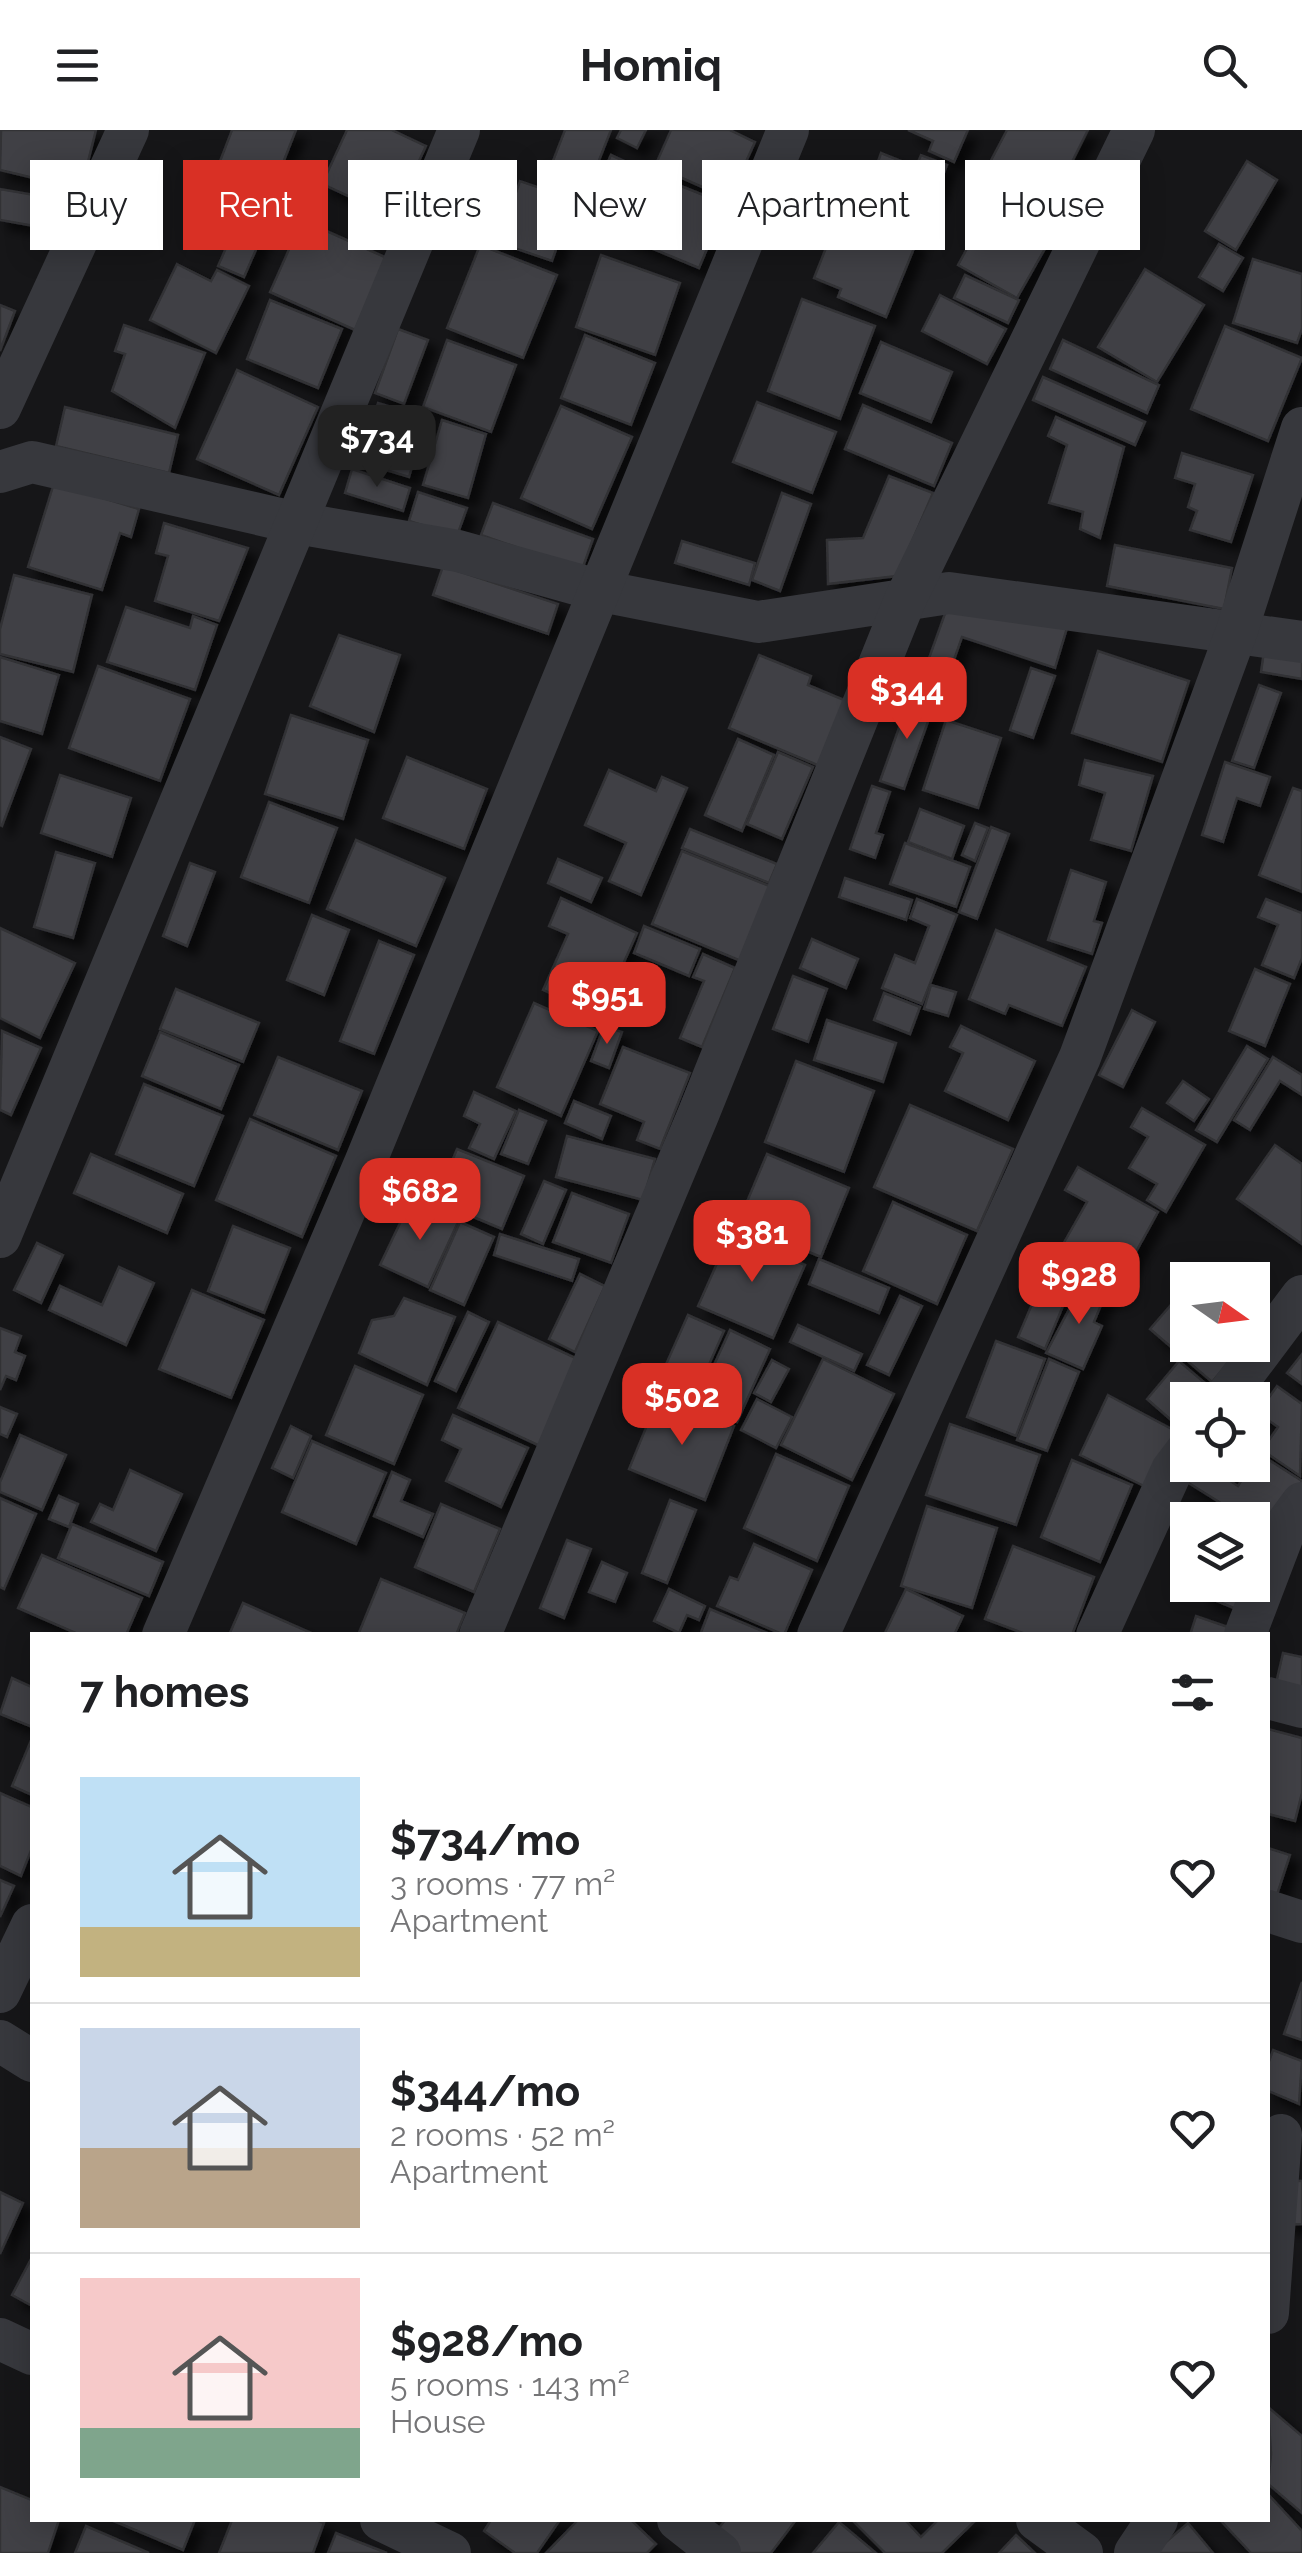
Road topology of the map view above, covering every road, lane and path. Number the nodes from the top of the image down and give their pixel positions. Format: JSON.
{"nodes":[{"id":1,"x":128,"y":130,"type":"edge"},
{"id":2,"x":460,"y":130,"type":"edge"},
{"id":3,"x":788,"y":130,"type":"edge"},
{"id":4,"x":1134,"y":130,"type":"edge"},
{"id":5,"x":0,"y":408,"type":"edge"},
{"id":6,"x":1302,"y":428,"type":"edge"},
{"id":7,"x":0,"y":472,"type":"edge"},
{"id":8,"x":297,"y":523,"type":"junction"},
{"id":9,"x":601,"y":590,"type":"junction"},
{"id":10,"x":906,"y":600,"type":"junction"},
{"id":11,"x":1236,"y":633,"type":"junction"},
{"id":12,"x":1302,"y":642,"type":"edge"},
{"id":13,"x":0,"y":1237,"type":"edge"},
{"id":14,"x":1302,"y":1296,"type":"edge"},
{"id":15,"x":1238,"y":1382,"type":"edge"},
{"id":16,"x":1170,"y":1474,"type":"edge"},
{"id":17,"x":1302,"y":1503,"type":"edge"},
{"id":18,"x":163,"y":1632,"type":"edge"},
{"id":19,"x":481,"y":1632,"type":"edge"},
{"id":20,"x":819,"y":1632,"type":"edge"},
{"id":21,"x":1098,"y":1632,"type":"edge"},
{"id":22,"x":1245,"y":1632,"type":"edge"},
{"id":23,"x":1270,"y":1699,"type":"edge"},
{"id":24,"x":1302,"y":1707,"type":"edge"},
{"id":25,"x":1270,"y":1912,"type":"edge"},
{"id":26,"x":1302,"y":1922,"type":"edge"},
{"id":27,"x":30,"y":1929,"type":"edge"},
{"id":28,"x":0,"y":1992,"type":"edge"},
{"id":29,"x":0,"y":2041,"type":"edge"},
{"id":30,"x":30,"y":2060,"type":"edge"},
{"id":31,"x":1284,"y":2134,"type":"edge"},
{"id":32,"x":1270,"y":2291,"type":"edge"},
{"id":33,"x":0,"y":2339,"type":"edge"},
{"id":34,"x":30,"y":2353,"type":"edge"},
{"id":35,"x":385,"y":2522,"type":"edge"},
{"id":36,"x":681,"y":2522,"type":"edge"},
{"id":37,"x":1040,"y":2522,"type":"edge"},
{"id":38,"x":1156,"y":2522,"type":"edge"},
{"id":39,"x":450,"y":2553,"type":"edge"},
{"id":40,"x":720,"y":2553,"type":"edge"},
{"id":41,"x":1082,"y":2553,"type":"edge"},
{"id":42,"x":1134,"y":2553,"type":"edge"}],
"edges":[{"from":1,"to":5,"type":"street"},
{"from":2,"to":8,"type":"street"},
{"from":3,"to":9,"type":"street"},
{"from":4,"to":10,"type":"street"},
{"from":6,"to":11,"type":"street"},
{"from":7,"to":8,"type":"street"},
{"from":8,"to":9,"type":"street"},
{"from":8,"to":13,"type":"street"},
{"from":9,"to":10,"type":"street"},
{"from":9,"to":18,"type":"street"},
{"from":10,"to":11,"type":"street"},
{"from":10,"to":19,"type":"street"},
{"from":11,"to":12,"type":"street"},
{"from":11,"to":20,"type":"street"},
{"from":14,"to":15,"type":"street"},
{"from":16,"to":21,"type":"street"},
{"from":17,"to":22,"type":"street"},
{"from":23,"to":24,"type":"street"},
{"from":25,"to":26,"type":"street"},
{"from":27,"to":28,"type":"street"},
{"from":29,"to":30,"type":"street"},
{"from":31,"to":32,"type":"street"},
{"from":33,"to":34,"type":"street"},
{"from":35,"to":39,"type":"street"},
{"from":36,"to":40,"type":"street"},
{"from":37,"to":41,"type":"street"},
{"from":38,"to":42,"type":"street"}]}
